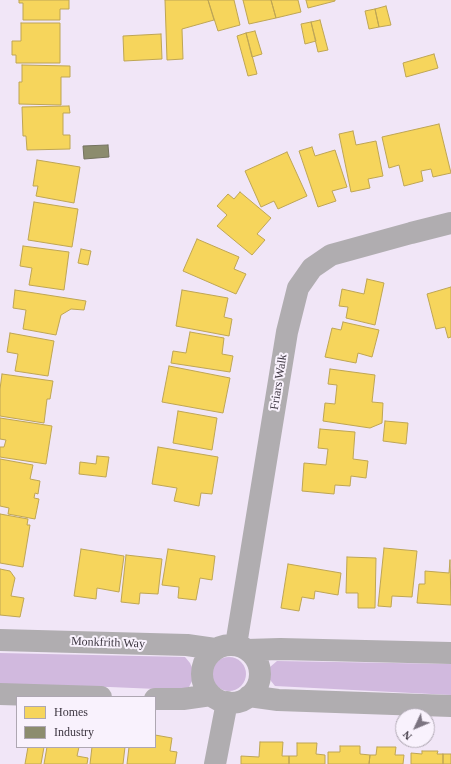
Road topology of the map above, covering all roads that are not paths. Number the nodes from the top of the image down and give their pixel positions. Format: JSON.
{"nodes":[{"id":1,"x":451,"y":224,"type":"edge"},
{"id":2,"x":0,"y":640,"type":"edge"},
{"id":3,"x":233,"y":648,"type":"junction"},
{"id":4,"x":451,"y":653,"type":"edge"},
{"id":5,"x":0,"y":694,"type":"edge"},
{"id":6,"x":67,"y":696,"type":"edge"},
{"id":7,"x":249,"y":696,"type":"junction"},
{"id":8,"x":219,"y":698,"type":"junction"},
{"id":9,"x":156,"y":699,"type":"edge"},
{"id":10,"x":451,"y":706,"type":"edge"},
{"id":11,"x":215,"y":764,"type":"edge"}],
"edges":[{"from":1,"to":3,"type":"street","name":"Friars Walk"},
{"from":2,"to":3,"type":"street","name":"Monkfrith Way"},
{"from":3,"to":4,"type":"street","name":"Monkfrith Way"},
{"from":3,"to":7,"type":"street"},
{"from":3,"to":8,"type":"street"},
{"from":5,"to":6,"type":"street"},
{"from":7,"to":8,"type":"street"},
{"from":7,"to":10,"type":"street"},
{"from":8,"to":9,"type":"street"},
{"from":8,"to":11,"type":"street"}]}
